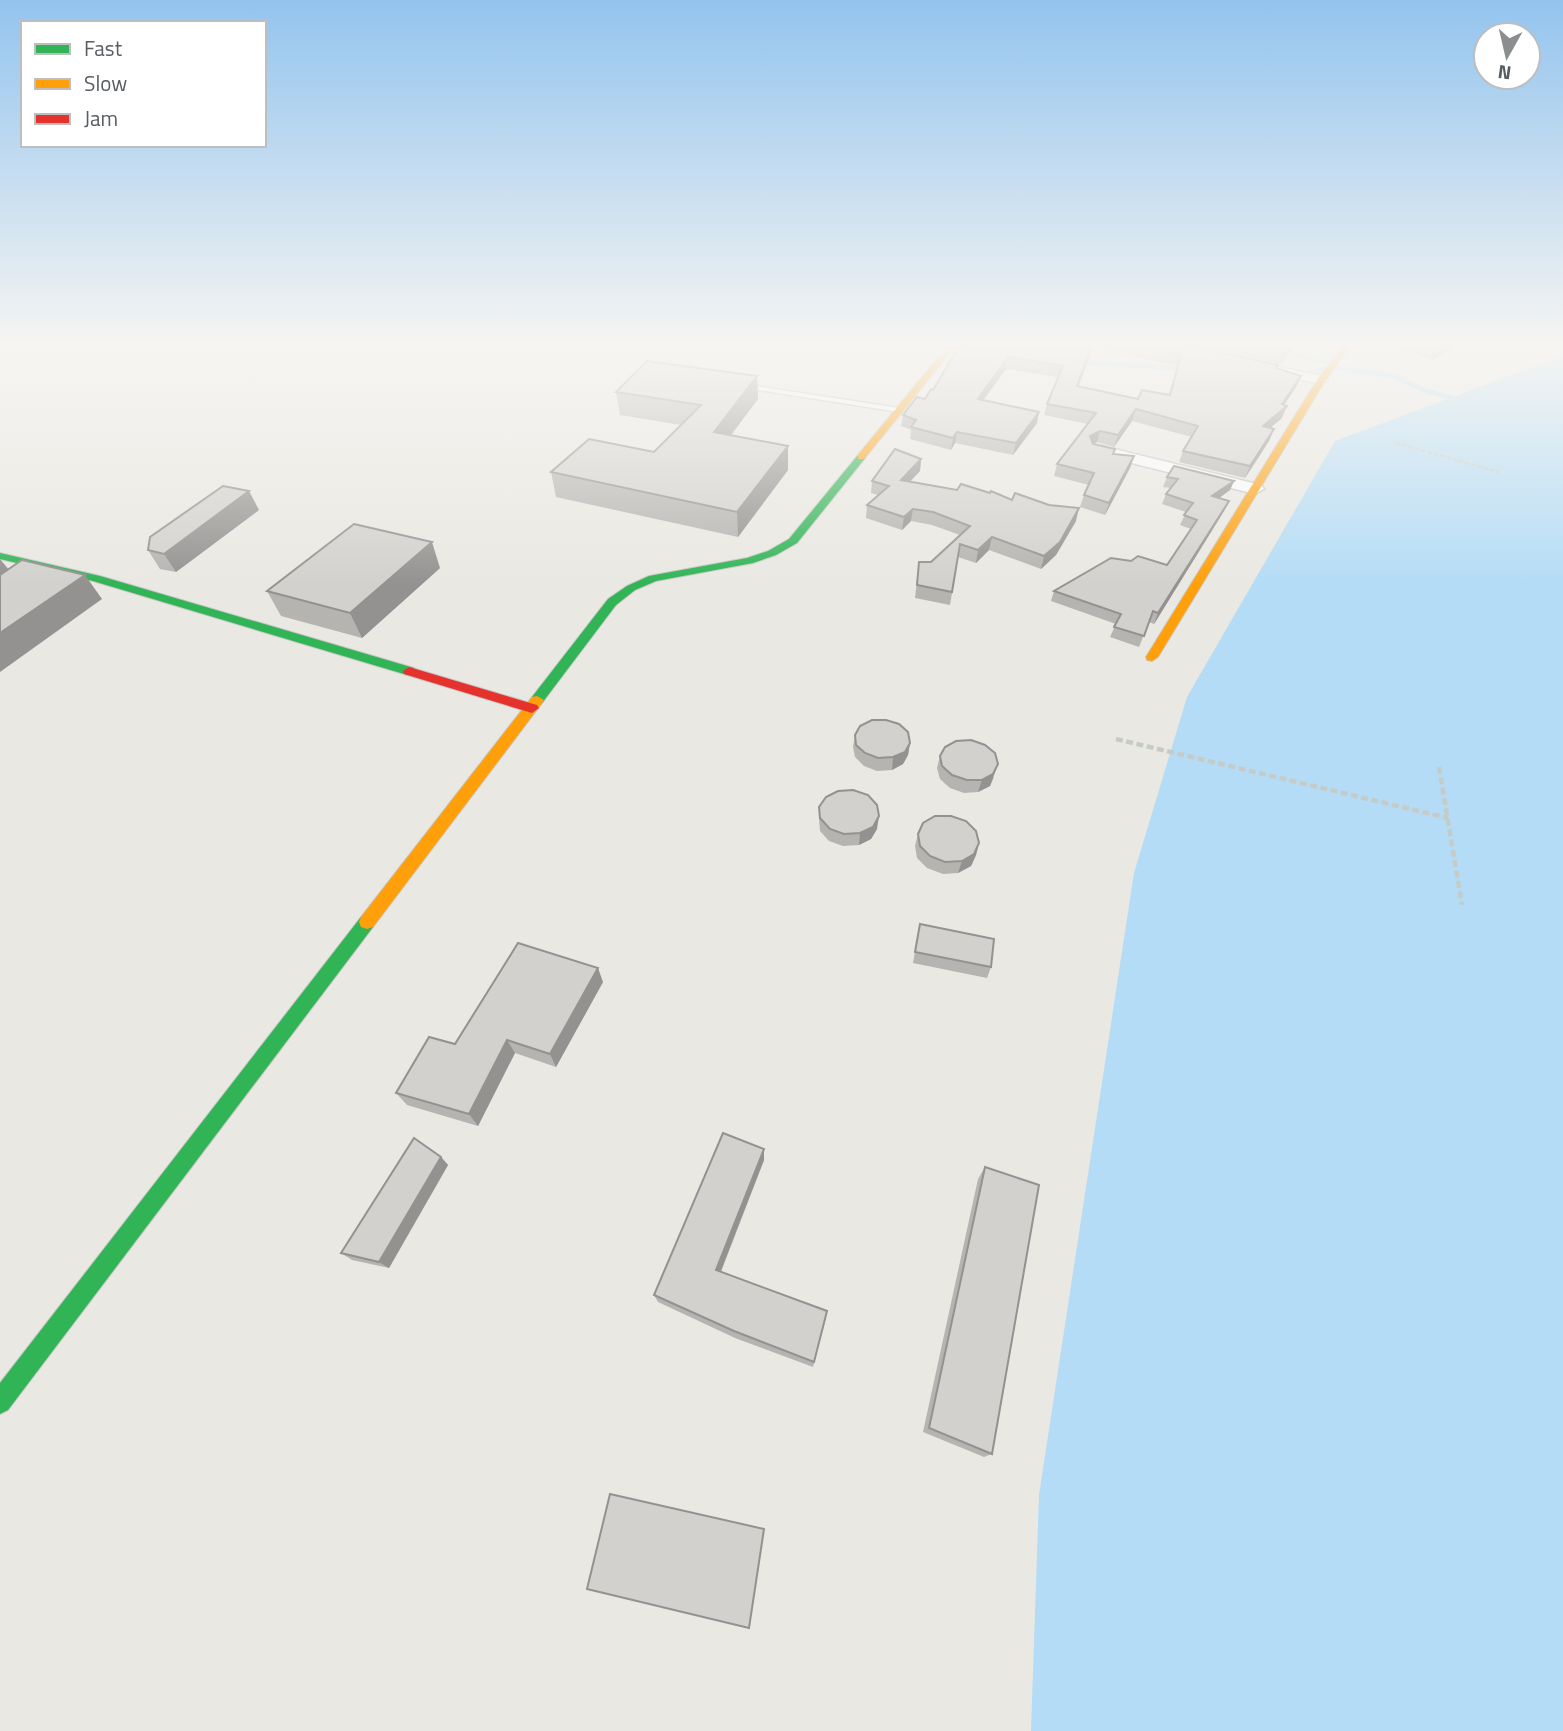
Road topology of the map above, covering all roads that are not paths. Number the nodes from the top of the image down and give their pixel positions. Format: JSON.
{"nodes":[{"id":1,"x":888,"y":424,"type":"edge"},
{"id":2,"x":1295,"y":424,"type":"edge"},
{"id":3,"x":1096,"y":450,"type":"edge"},
{"id":4,"x":1255,"y":489,"type":"junction"},
{"id":5,"x":0,"y":556,"type":"edge"},
{"id":6,"x":47,"y":567,"type":"junction"},
{"id":7,"x":28,"y":580,"type":"edge"},
{"id":8,"x":1152,"y":657,"type":"dead end"},
{"id":9,"x":532,"y":708,"type":"junction"},
{"id":10,"x":0,"y":1402,"type":"edge"}],
"edges":[{"from":1,"to":9,"type":"street"},
{"from":2,"to":4,"type":"street"},
{"from":3,"to":4,"type":"street"},
{"from":4,"to":8,"type":"street"},
{"from":5,"to":6,"type":"street"},
{"from":6,"to":7,"type":"street"},
{"from":6,"to":9,"type":"street"},
{"from":9,"to":10,"type":"street"}]}
